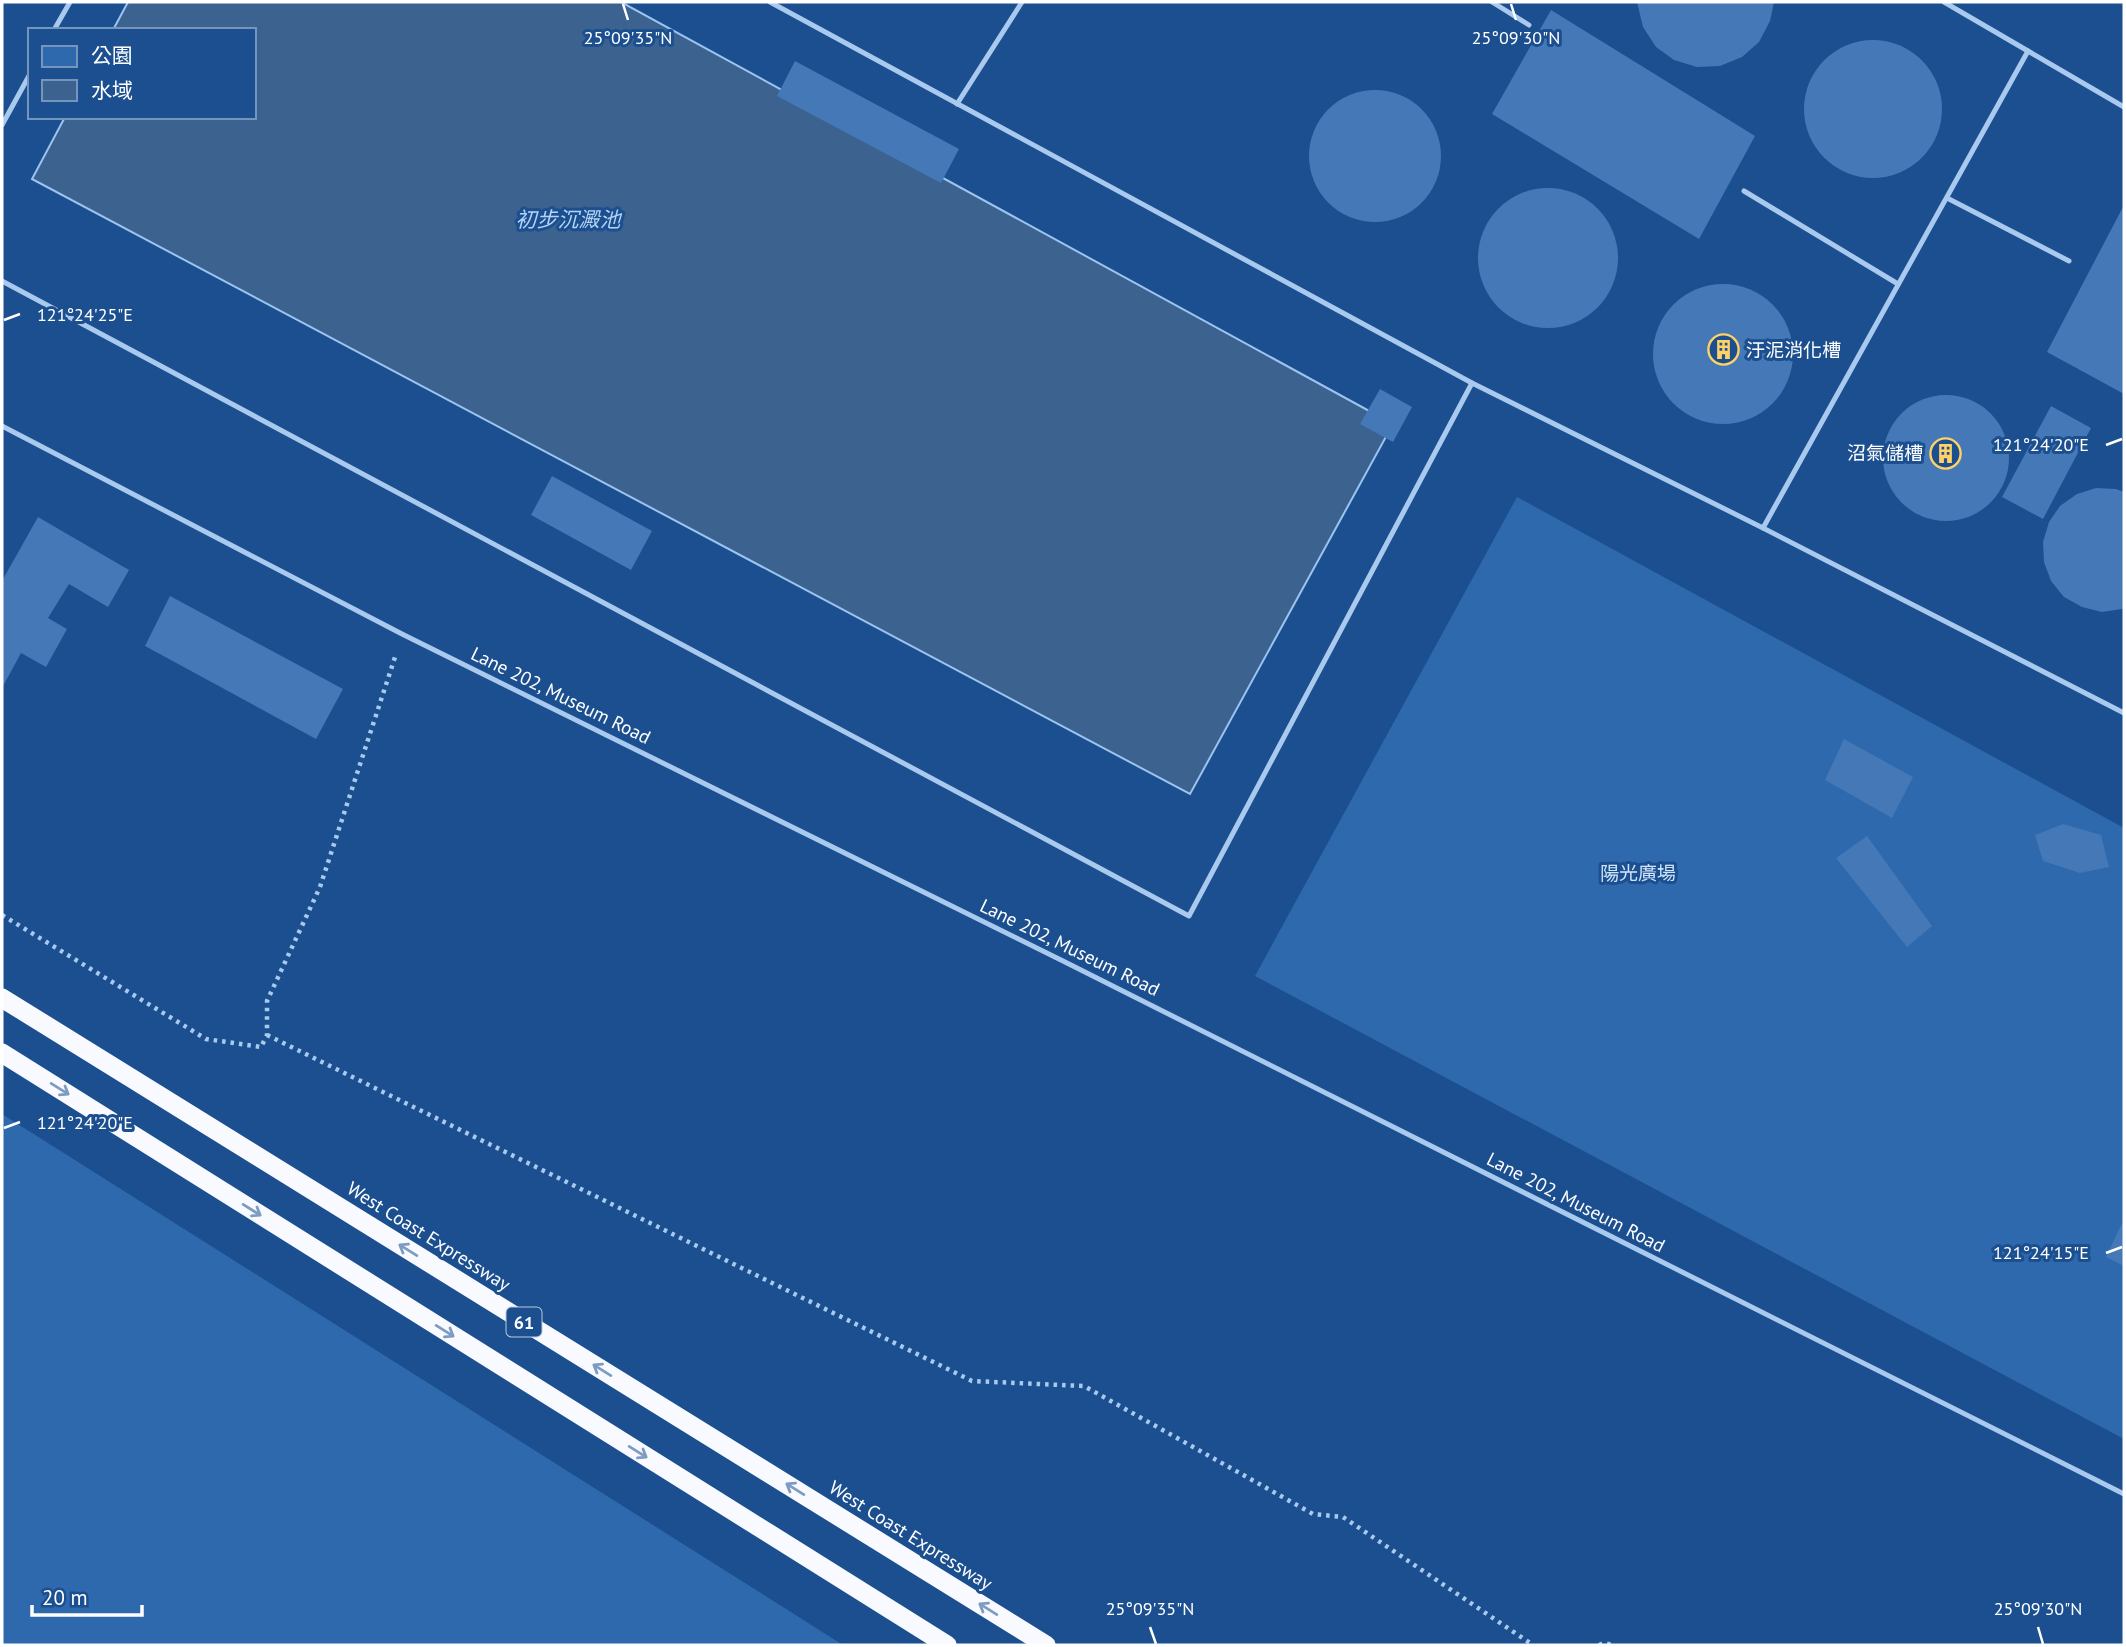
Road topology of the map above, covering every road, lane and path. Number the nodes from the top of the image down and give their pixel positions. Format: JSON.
{"nodes":[{"id":1,"x":69,"y":2,"type":"edge"},
{"id":2,"x":770,"y":2,"type":"edge"},
{"id":3,"x":1021,"y":2,"type":"edge"},
{"id":4,"x":1492,"y":2,"type":"edge"},
{"id":5,"x":1944,"y":2,"type":"edge"},
{"id":6,"x":1528,"y":25,"type":"dead end"},
{"id":7,"x":55,"y":28,"type":"edge"},
{"id":8,"x":2028,"y":51,"type":"junction"},
{"id":9,"x":28,"y":78,"type":"edge"},
{"id":10,"x":957,"y":104,"type":"junction"},
{"id":11,"x":2124,"y":107,"type":"edge"},
{"id":12,"x":2,"y":125,"type":"edge"},
{"id":13,"x":1744,"y":191,"type":"dead end"},
{"id":14,"x":1947,"y":198,"type":"junction"},
{"id":15,"x":2069,"y":261,"type":"dead end"},
{"id":16,"x":2,"y":281,"type":"edge"},
{"id":17,"x":1898,"y":284,"type":"junction"},
{"id":18,"x":1472,"y":383,"type":"junction"},
{"id":19,"x":2,"y":426,"type":"edge"},
{"id":20,"x":1763,"y":528,"type":"junction"},
{"id":21,"x":402,"y":635,"type":"junction"},
{"id":22,"x":2124,"y":713,"type":"edge"},
{"id":23,"x":2,"y":915,"type":"edge"},
{"id":24,"x":2,"y":998,"type":"edge"},
{"id":25,"x":267,"y":1035,"type":"junction"},
{"id":26,"x":2,"y":1053,"type":"edge"},
{"id":27,"x":2124,"y":1494,"type":"edge"},
{"id":28,"x":947,"y":1645,"type":"edge"},
{"id":29,"x":1046,"y":1645,"type":"edge"},
{"id":30,"x":1533,"y":1645,"type":"edge"},
{"id":31,"x":1599,"y":1645,"type":"edge"},
{"id":32,"x":1613,"y":1645,"type":"edge"}],
"edges":[{"from":1,"to":7,"type":"lane"},
{"from":2,"to":10,"type":"lane"},
{"from":3,"to":10,"type":"lane"},
{"from":4,"to":6,"type":"lane"},
{"from":5,"to":8,"type":"lane"},
{"from":8,"to":11,"type":"lane"},
{"from":8,"to":14,"type":"lane"},
{"from":9,"to":12,"type":"lane"},
{"from":10,"to":18,"type":"lane"},
{"from":13,"to":17,"type":"lane"},
{"from":14,"to":15,"type":"lane"},
{"from":14,"to":17,"type":"lane"},
{"from":16,"to":18,"type":"lane"},
{"from":17,"to":20,"type":"lane"},
{"from":18,"to":20,"type":"lane"},
{"from":19,"to":21,"type":"lane","name":"Lane 202, Museum Road"},
{"from":20,"to":22,"type":"lane"},
{"from":21,"to":25,"type":"path"},
{"from":21,"to":27,"type":"lane","name":"Lane 202, Museum Road"},
{"from":23,"to":25,"type":"path"},
{"from":29,"to":24,"type":"highway","name":"West Coast Expressway","number":"61","one_way":true},
{"from":25,"to":30,"type":"path"},
{"from":26,"to":28,"type":"highway","number":"61","one_way":true},
{"from":31,"to":32,"type":"path"}]}
